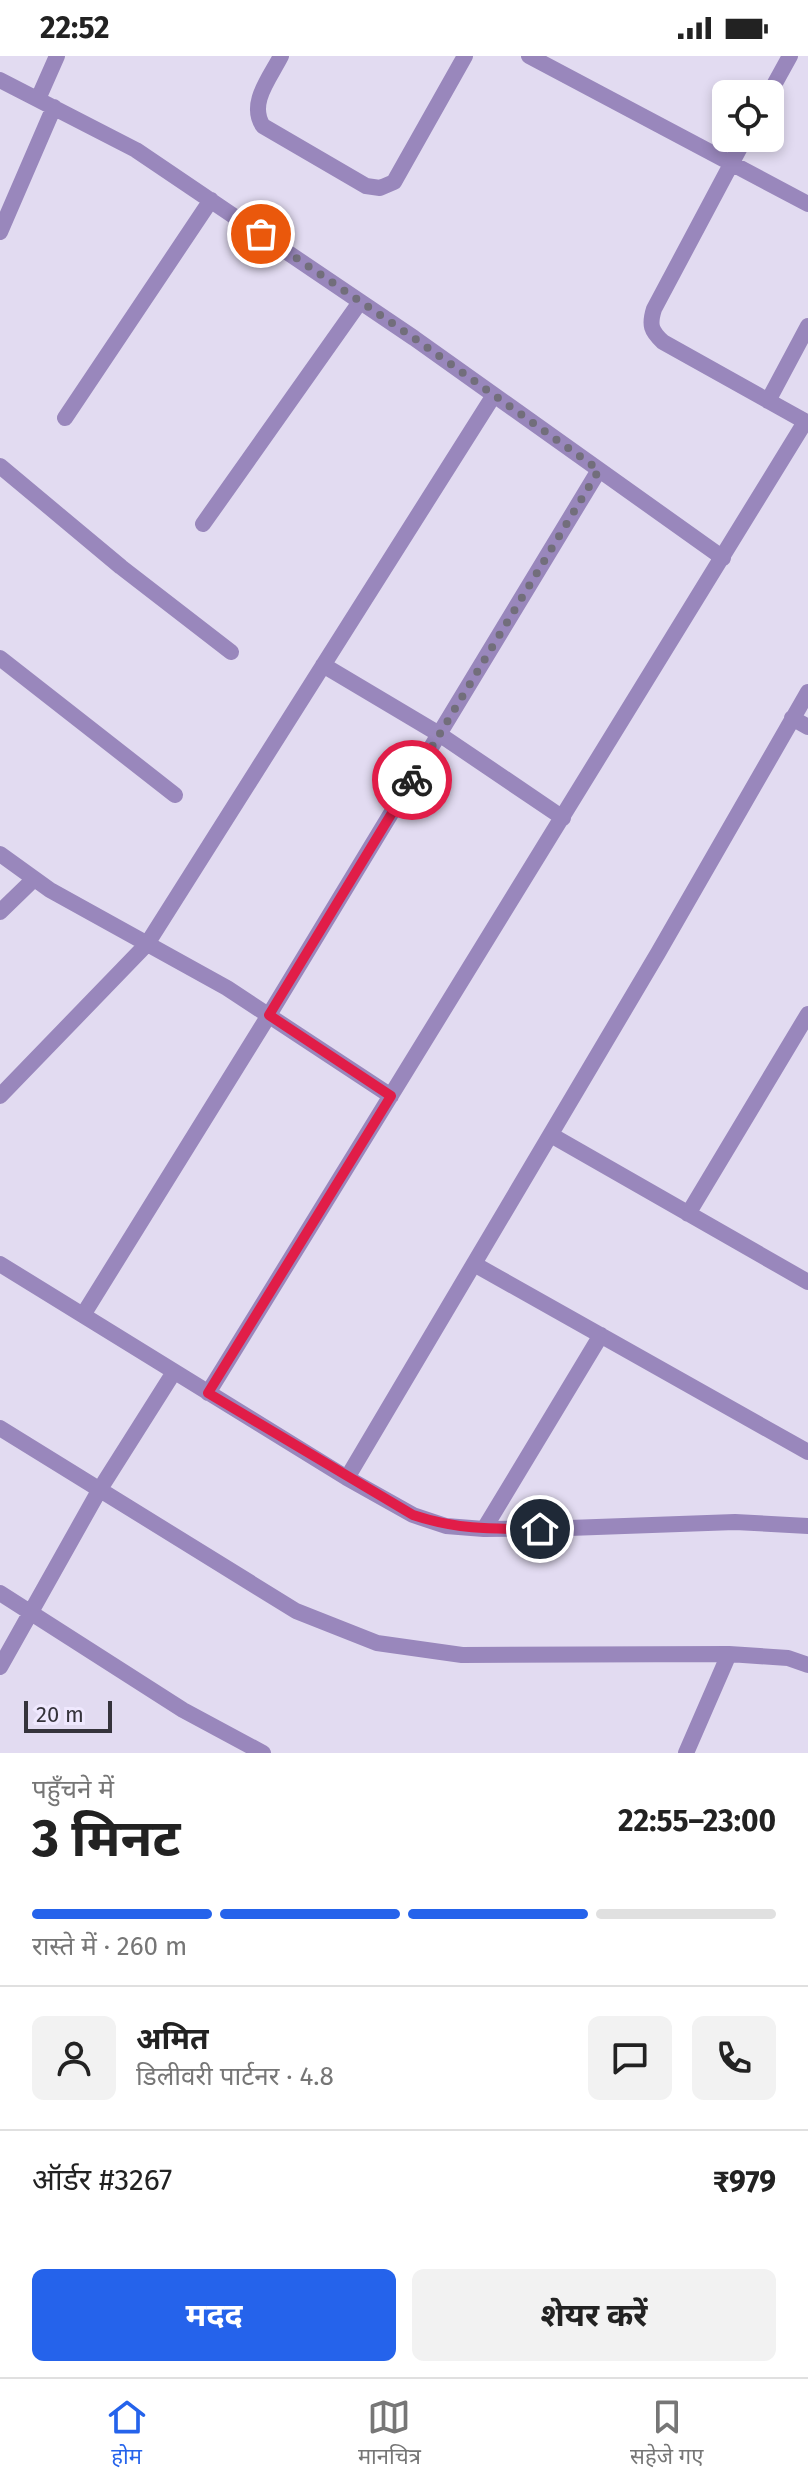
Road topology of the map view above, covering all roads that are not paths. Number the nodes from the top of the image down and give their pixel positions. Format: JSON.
{"nodes":[{"id":1,"x":57,"y":56,"type":"edge"},
{"id":2,"x":281,"y":56,"type":"edge"},
{"id":3,"x":465,"y":56,"type":"edge"},
{"id":4,"x":529,"y":56,"type":"edge"},
{"id":5,"x":790,"y":56,"type":"edge"},
{"id":6,"x":0,"y":80,"type":"edge"},
{"id":7,"x":777,"y":80,"type":"edge"},
{"id":8,"x":38,"y":99,"type":"junction"},
{"id":9,"x":54,"y":107,"type":"junction"},
{"id":10,"x":737,"y":152,"type":"edge"},
{"id":11,"x":731,"y":163,"type":"junction"},
{"id":12,"x":211,"y":200,"type":"junction"},
{"id":13,"x":808,"y":204,"type":"edge"},
{"id":14,"x":0,"y":232,"type":"edge"},
{"id":15,"x":360,"y":302,"type":"junction"},
{"id":16,"x":808,"y":326,"type":"edge"},
{"id":17,"x":494,"y":395,"type":"junction"},
{"id":18,"x":768,"y":401,"type":"junction"},
{"id":19,"x":65,"y":418,"type":"dead end"},
{"id":20,"x":807,"y":423,"type":"edge"},
{"id":21,"x":0,"y":466,"type":"edge"},
{"id":22,"x":599,"y":470,"type":"junction"},
{"id":23,"x":203,"y":524,"type":"dead end"},
{"id":24,"x":723,"y":558,"type":"junction"},
{"id":25,"x":231,"y":652,"type":"dead end"},
{"id":26,"x":0,"y":658,"type":"edge"},
{"id":27,"x":323,"y":665,"type":"junction"},
{"id":28,"x":808,"y":692,"type":"edge"},
{"id":29,"x":792,"y":718,"type":"junction"},
{"id":30,"x":808,"y":727,"type":"edge"},
{"id":31,"x":439,"y":734,"type":"junction"},
{"id":32,"x":175,"y":795,"type":"dead end"},
{"id":33,"x":563,"y":818,"type":"junction"},
{"id":34,"x":0,"y":854,"type":"edge"},
{"id":35,"x":34,"y":879,"type":"junction"},
{"id":36,"x":0,"y":912,"type":"edge"},
{"id":37,"x":147,"y":944,"type":"junction"},
{"id":38,"x":808,"y":1014,"type":"edge"},
{"id":39,"x":269,"y":1015,"type":"junction"},
{"id":40,"x":0,"y":1096,"type":"edge"},
{"id":41,"x":391,"y":1096,"type":"junction"},
{"id":42,"x":551,"y":1135,"type":"junction"},
{"id":43,"x":688,"y":1214,"type":"junction"},
{"id":44,"x":0,"y":1264,"type":"edge"},
{"id":45,"x":474,"y":1264,"type":"junction"},
{"id":46,"x":808,"y":1282,"type":"edge"},
{"id":47,"x":83,"y":1315,"type":"junction"},
{"id":48,"x":601,"y":1335,"type":"junction"},
{"id":49,"x":174,"y":1372,"type":"junction"},
{"id":50,"x":208,"y":1393,"type":"junction"},
{"id":51,"x":0,"y":1428,"type":"edge"},
{"id":52,"x":808,"y":1452,"type":"edge"},
{"id":53,"x":347,"y":1478,"type":"junction"},
{"id":54,"x":100,"y":1489,"type":"junction"},
{"id":55,"x":808,"y":1526,"type":"edge"},
{"id":56,"x":484,"y":1529,"type":"junction"},
{"id":57,"x":0,"y":1593,"type":"edge"},
{"id":58,"x":29,"y":1611,"type":"junction"},
{"id":59,"x":729,"y":1654,"type":"junction"},
{"id":60,"x":808,"y":1665,"type":"edge"},
{"id":61,"x":0,"y":1667,"type":"edge"},
{"id":62,"x":263,"y":1753,"type":"edge"},
{"id":63,"x":686,"y":1753,"type":"edge"}],
"edges":[{"from":1,"to":8,"type":"street"},
{"from":2,"to":3,"type":"street"},
{"from":4,"to":11,"type":"street"},
{"from":5,"to":7,"type":"street"},
{"from":6,"to":8,"type":"street"},
{"from":8,"to":9,"type":"street"},
{"from":9,"to":12,"type":"street"},
{"from":9,"to":14,"type":"street"},
{"from":10,"to":11,"type":"street"},
{"from":11,"to":13,"type":"street"},
{"from":11,"to":18,"type":"street"},
{"from":12,"to":15,"type":"street"},
{"from":12,"to":19,"type":"street"},
{"from":15,"to":17,"type":"street"},
{"from":15,"to":23,"type":"street"},
{"from":16,"to":18,"type":"street"},
{"from":17,"to":22,"type":"street"},
{"from":17,"to":27,"type":"street"},
{"from":18,"to":20,"type":"street"},
{"from":20,"to":24,"type":"street"},
{"from":21,"to":25,"type":"street"},
{"from":22,"to":24,"type":"street"},
{"from":22,"to":31,"type":"street"},
{"from":24,"to":33,"type":"street"},
{"from":26,"to":32,"type":"street"},
{"from":27,"to":31,"type":"street"},
{"from":27,"to":37,"type":"street"},
{"from":28,"to":29,"type":"street"},
{"from":29,"to":30,"type":"street"},
{"from":29,"to":42,"type":"street"},
{"from":31,"to":33,"type":"street"},
{"from":31,"to":39,"type":"street"},
{"from":33,"to":41,"type":"street"},
{"from":34,"to":35,"type":"street"},
{"from":35,"to":36,"type":"street"},
{"from":35,"to":37,"type":"street"},
{"from":37,"to":39,"type":"street"},
{"from":37,"to":40,"type":"street"},
{"from":38,"to":43,"type":"street"},
{"from":39,"to":41,"type":"street"},
{"from":39,"to":47,"type":"street"},
{"from":41,"to":50,"type":"street"},
{"from":42,"to":43,"type":"street"},
{"from":42,"to":45,"type":"street"},
{"from":43,"to":46,"type":"street"},
{"from":44,"to":47,"type":"street"},
{"from":45,"to":48,"type":"street"},
{"from":45,"to":53,"type":"street"},
{"from":47,"to":49,"type":"street"},
{"from":48,"to":52,"type":"street"},
{"from":48,"to":56,"type":"street"},
{"from":49,"to":50,"type":"street"},
{"from":49,"to":54,"type":"street"},
{"from":50,"to":53,"type":"street"},
{"from":51,"to":54,"type":"street"},
{"from":53,"to":56,"type":"street"},
{"from":54,"to":58,"type":"street"},
{"from":54,"to":59,"type":"street"},
{"from":55,"to":56,"type":"street"},
{"from":57,"to":58,"type":"street"},
{"from":58,"to":61,"type":"street"},
{"from":58,"to":62,"type":"street"},
{"from":59,"to":60,"type":"street"},
{"from":59,"to":63,"type":"street"}]}
